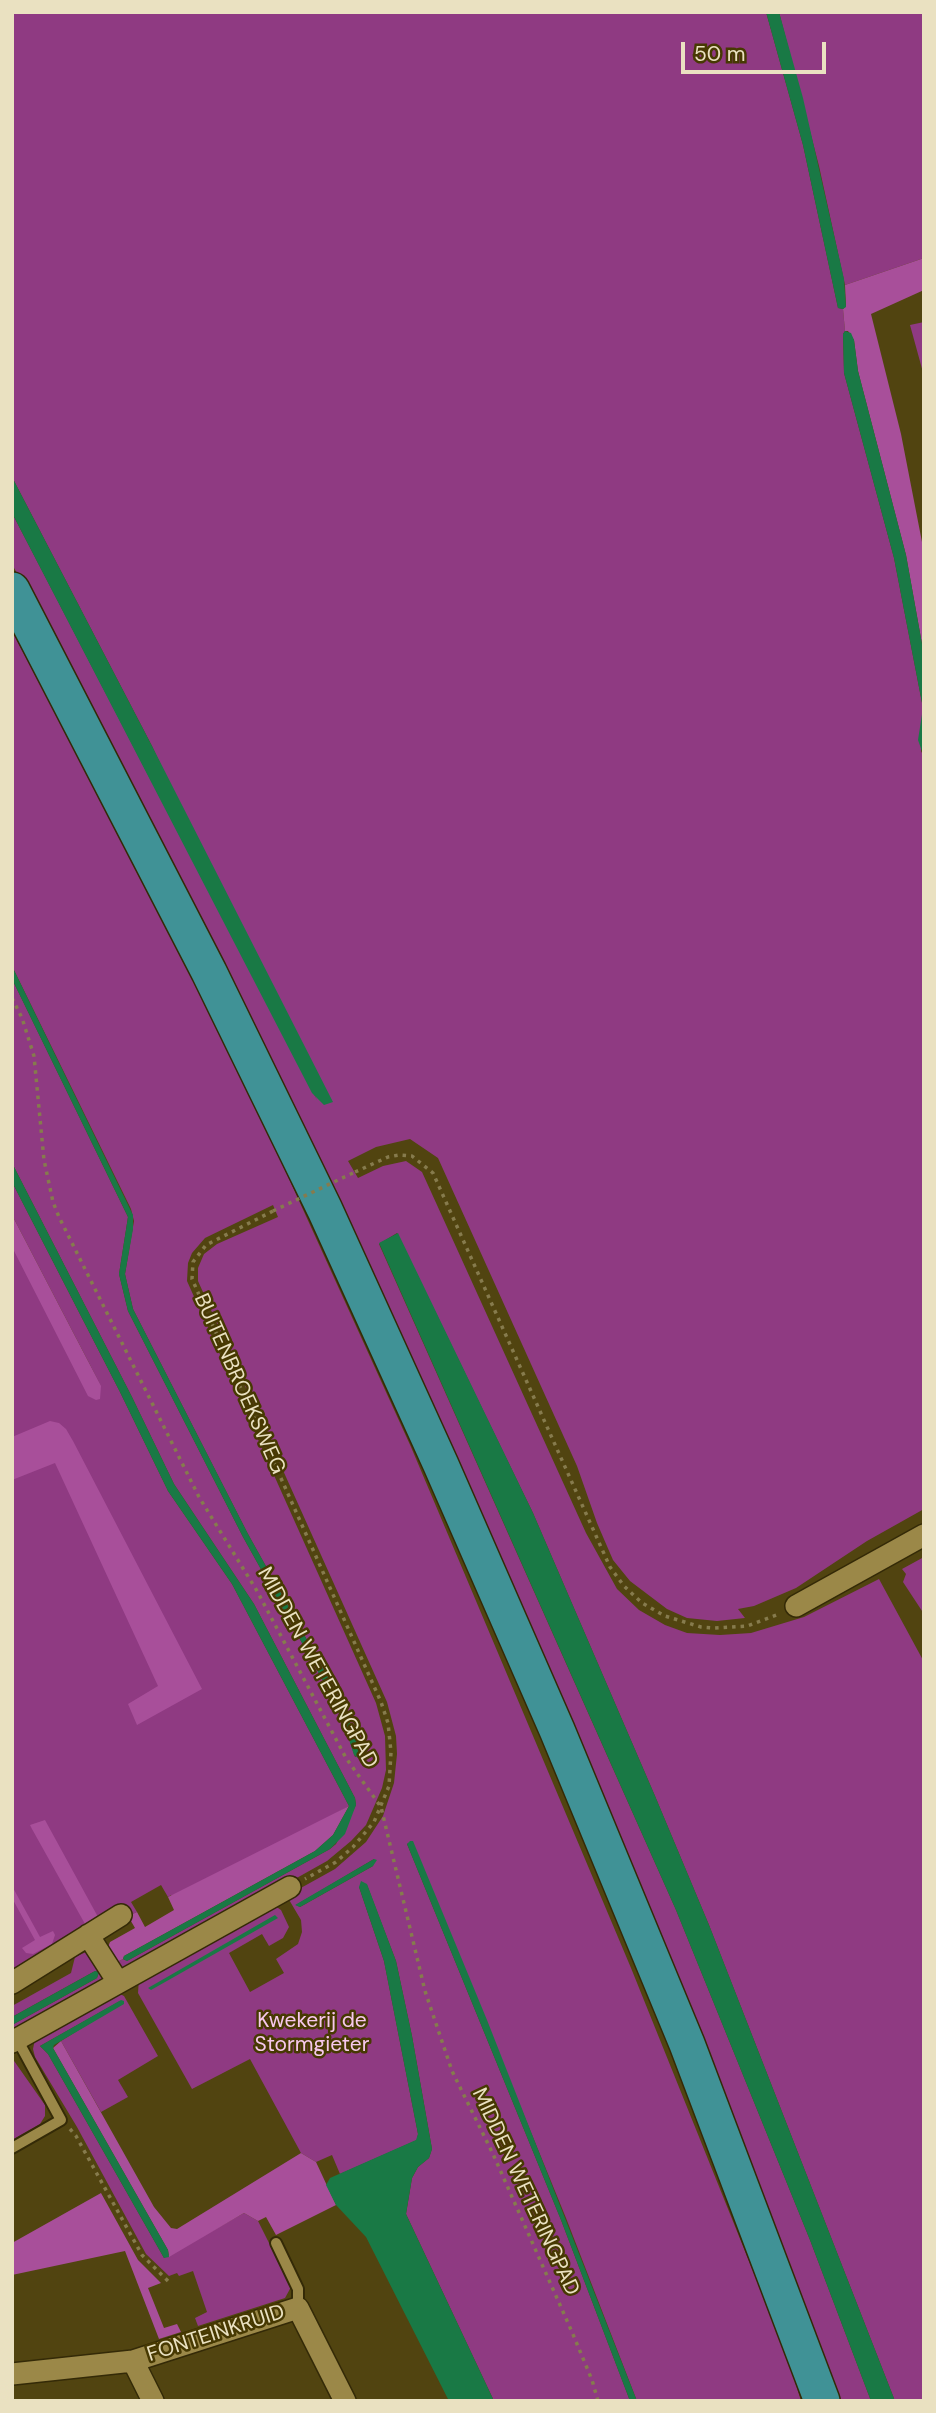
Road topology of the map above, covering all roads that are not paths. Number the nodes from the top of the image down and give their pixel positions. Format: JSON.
{"nodes":[{"id":1,"x":12,"y":590,"type":"edge"},
{"id":2,"x":12,"y":615,"type":"edge"},
{"id":3,"x":924,"y":1535,"type":"edge"},
{"id":4,"x":796,"y":1606,"type":"road end"},
{"id":5,"x":290,"y":1887,"type":"road end"},
{"id":6,"x":121,"y":1915,"type":"dead end"},
{"id":7,"x":88,"y":1936,"type":"junction"},
{"id":8,"x":20,"y":1978,"type":"edge"},
{"id":9,"x":118,"y":1982,"type":"junction"},
{"id":10,"x":15,"y":2041,"type":"edge"},
{"id":11,"x":12,"y":2148,"type":"edge"},
{"id":12,"x":276,"y":2243,"type":"dead end"},
{"id":13,"x":298,"y":2308,"type":"junction"},
{"id":14,"x":133,"y":2361,"type":"junction"},
{"id":15,"x":12,"y":2374,"type":"edge"},
{"id":16,"x":153,"y":2401,"type":"edge"},
{"id":17,"x":345,"y":2401,"type":"edge"},
{"id":18,"x":808,"y":2401,"type":"edge"},
{"id":19,"x":822,"y":2401,"type":"edge"}],
"edges":[{"from":1,"to":19,"type":"highway"},
{"from":2,"to":18,"type":"highway"},
{"from":3,"to":4,"type":"street"},
{"from":5,"to":9,"type":"street"},
{"from":6,"to":7,"type":"street"},
{"from":7,"to":8,"type":"street"},
{"from":7,"to":9,"type":"street"},
{"from":9,"to":10,"type":"street"},
{"from":10,"to":11,"type":"lane"},
{"from":12,"to":13,"type":"lane","name":"FONTEINKRUID"},
{"from":13,"to":14,"type":"street","name":"FONTEINKRUID"},
{"from":13,"to":17,"type":"street","name":"FONTEINKRUID"},
{"from":14,"to":15,"type":"street","name":"FONTEINKRUID"},
{"from":14,"to":16,"type":"street","name":"FONTEINKRUID"}]}
